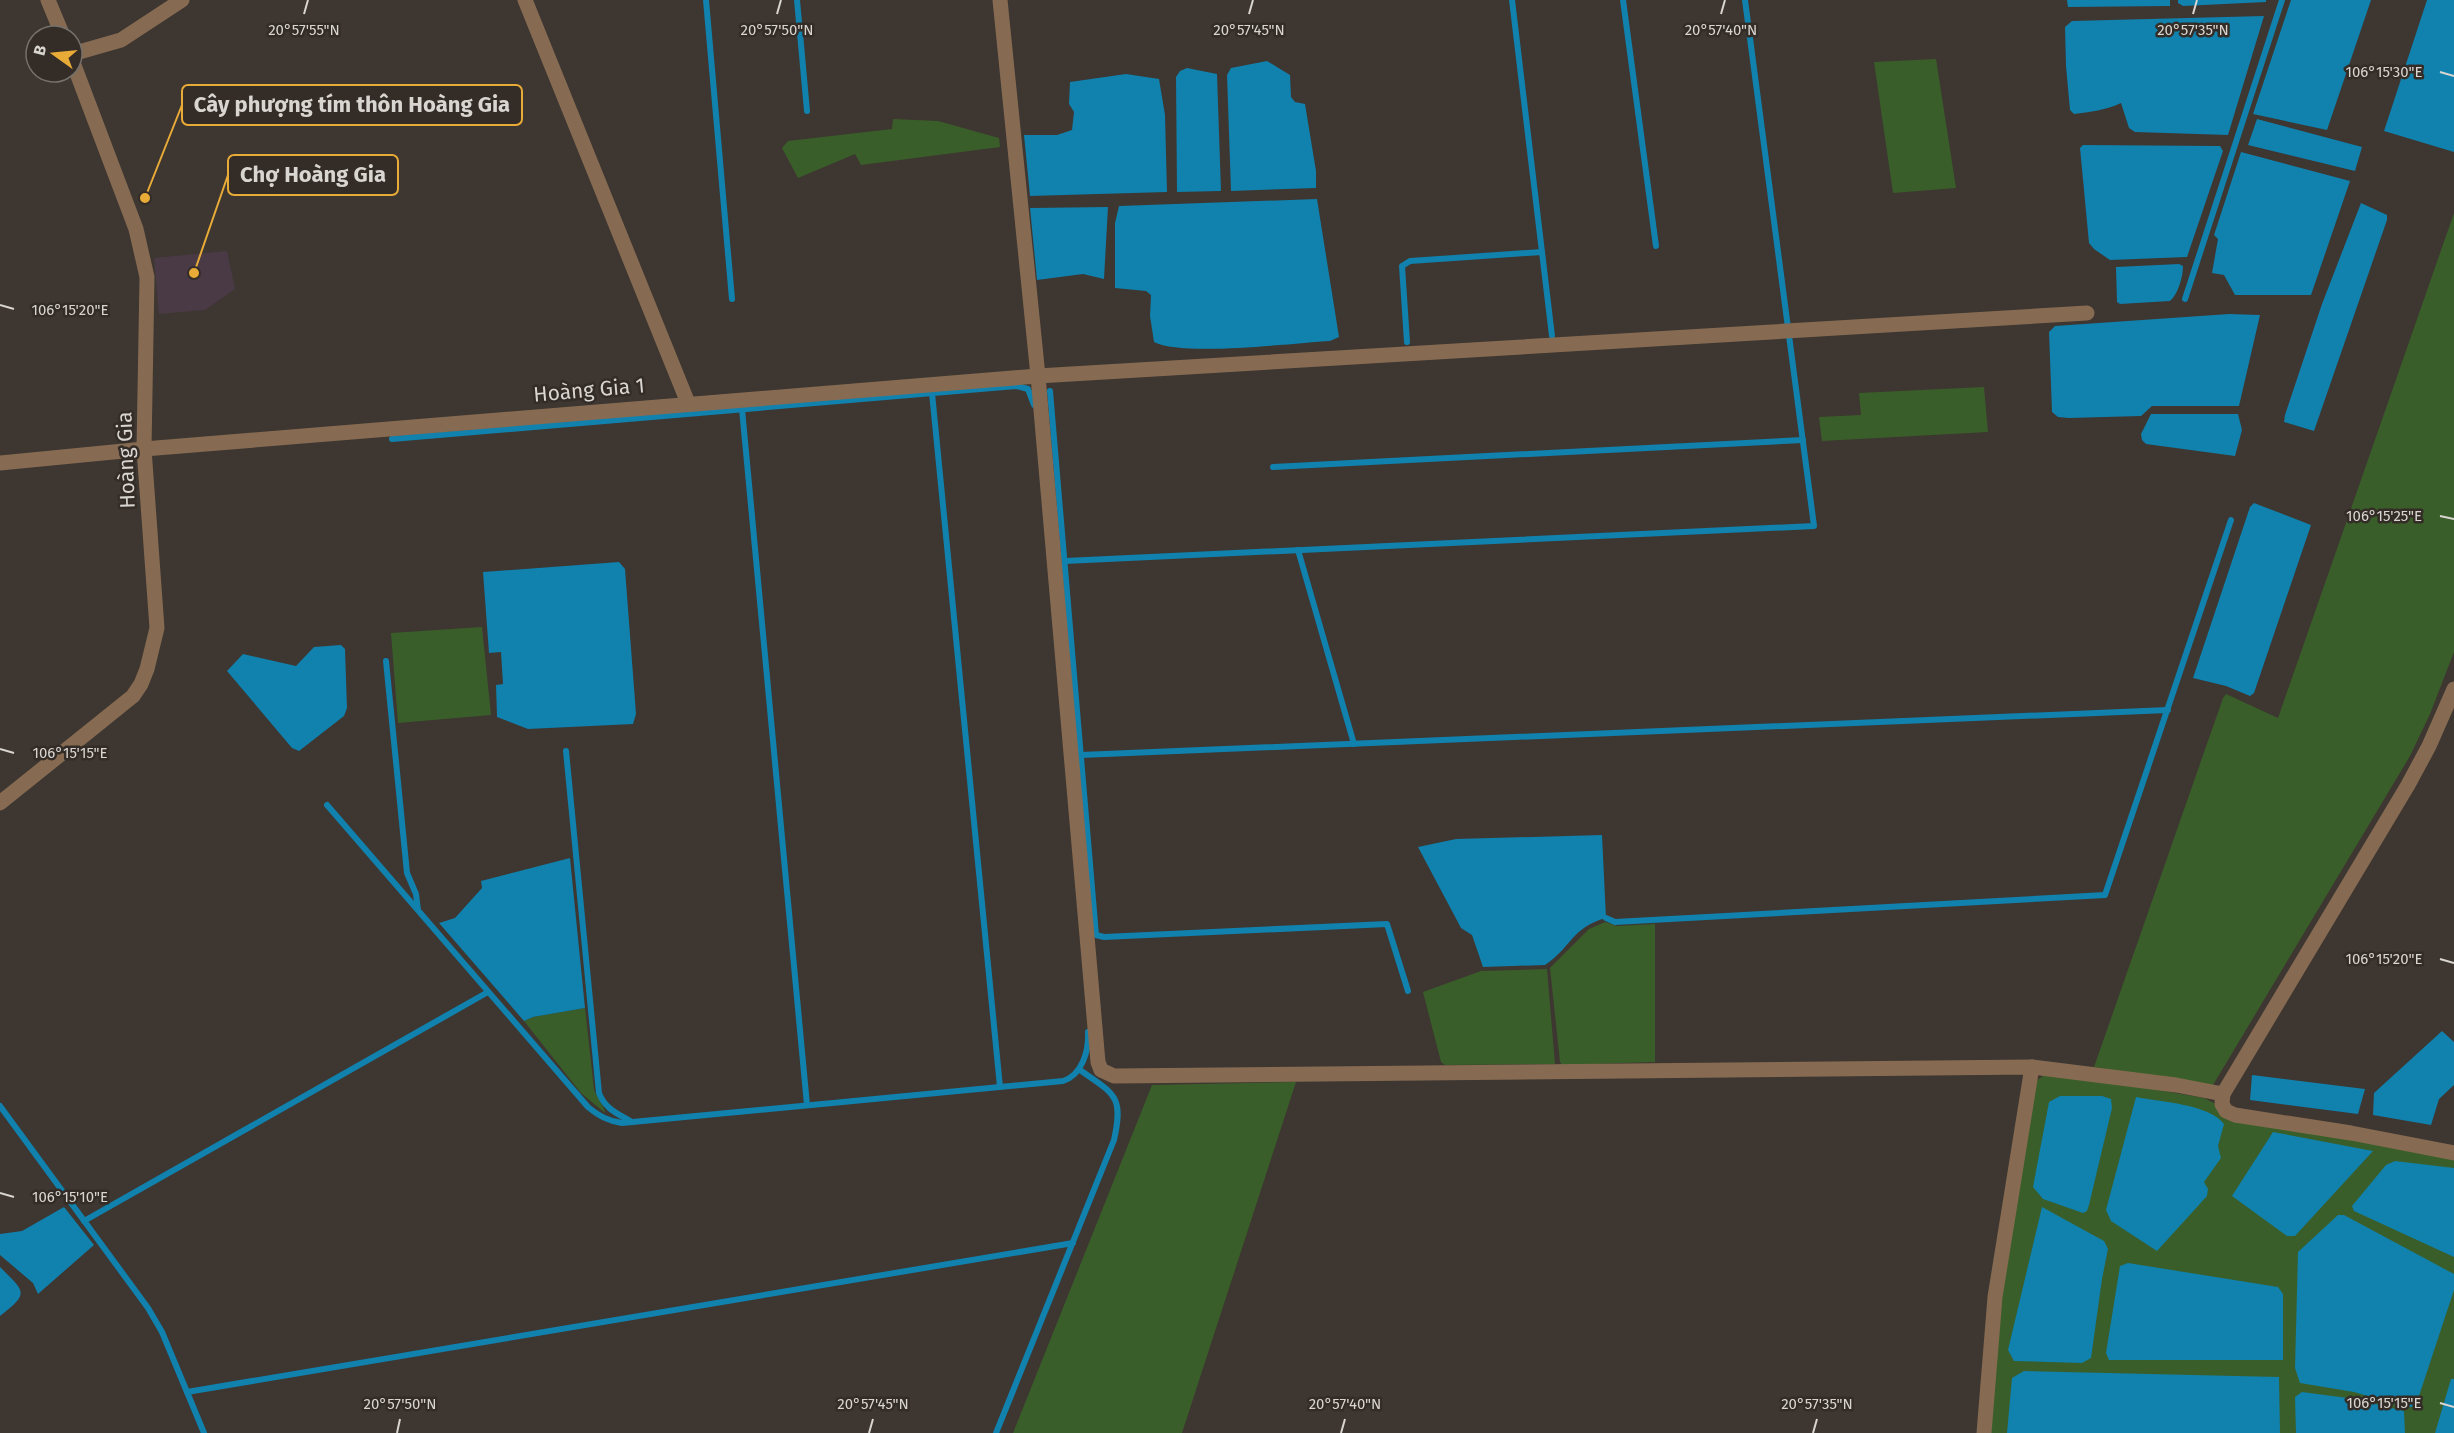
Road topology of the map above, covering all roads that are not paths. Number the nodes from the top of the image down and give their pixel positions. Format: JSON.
{"nodes":[{"id":1,"x":48,"y":0,"type":"edge"},
{"id":2,"x":182,"y":0,"type":"edge"},
{"id":3,"x":525,"y":0,"type":"edge"},
{"id":4,"x":1000,"y":0,"type":"edge"},
{"id":5,"x":58,"y":24,"type":"edge"},
{"id":6,"x":84,"y":51,"type":"edge"},
{"id":7,"x":81,"y":84,"type":"edge"},
{"id":8,"x":2087,"y":313,"type":"dead end"},
{"id":9,"x":1038,"y":375,"type":"junction"},
{"id":10,"x":688,"y":403,"type":"junction"},
{"id":11,"x":144,"y":449,"type":"junction"},
{"id":12,"x":0,"y":463,"type":"edge"},
{"id":13,"x":2454,"y":689,"type":"edge"},
{"id":14,"x":0,"y":803,"type":"edge"},
{"id":15,"x":2032,"y":1067,"type":"junction"},
{"id":16,"x":2223,"y":1094,"type":"junction"},
{"id":17,"x":2454,"y":1153,"type":"edge"},
{"id":18,"x":1984,"y":1433,"type":"edge"}],
"edges":[{"from":1,"to":5,"type":"street"},
{"from":2,"to":6,"type":"street"},
{"from":3,"to":10,"type":"street"},
{"from":4,"to":9,"type":"street"},
{"from":7,"to":11,"type":"street","name":"Hoàng Gia"},
{"from":8,"to":9,"type":"street","name":"Hoàng Gia 1"},
{"from":9,"to":10,"type":"street","name":"Hoàng Gia 1"},
{"from":9,"to":15,"type":"street"},
{"from":10,"to":11,"type":"street","name":"Hoàng Gia 1"},
{"from":11,"to":12,"type":"street","name":"Hoàng Gia 1"},
{"from":11,"to":14,"type":"street","name":"Hoàng Gia"},
{"from":13,"to":16,"type":"street"},
{"from":15,"to":16,"type":"street"},
{"from":15,"to":18,"type":"street"},
{"from":16,"to":17,"type":"street"}]}
